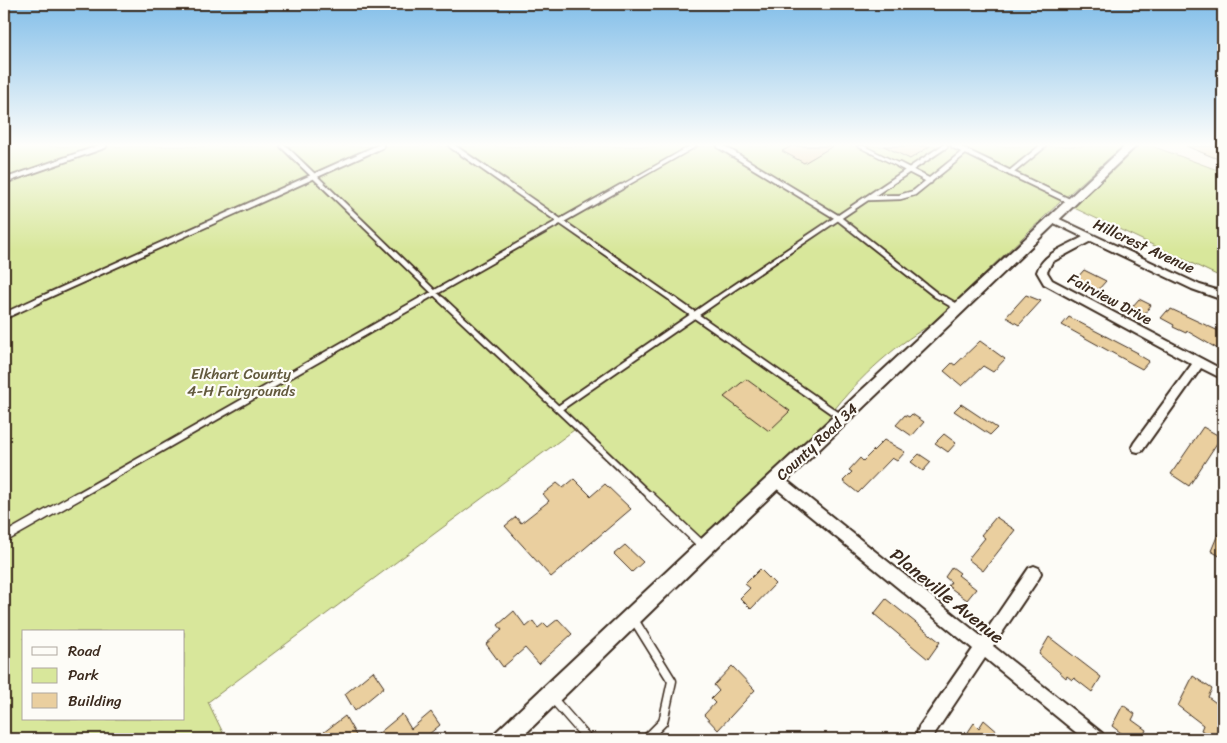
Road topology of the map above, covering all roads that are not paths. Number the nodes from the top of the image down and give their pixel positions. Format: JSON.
{"nodes":[{"id":1,"x":304,"y":181,"type":"edge"},
{"id":2,"x":319,"y":181,"type":"edge"},
{"id":3,"x":502,"y":181,"type":"edge"},
{"id":4,"x":631,"y":181,"type":"edge"},
{"id":5,"x":776,"y":181,"type":"edge"},
{"id":6,"x":895,"y":181,"type":"edge"},
{"id":7,"x":930,"y":181,"type":"edge"},
{"id":8,"x":1026,"y":181,"type":"edge"},
{"id":9,"x":1094,"y":181,"type":"edge"},
{"id":10,"x":621,"y":186,"type":"joint"},
{"id":11,"x":867,"y":198,"type":"junction"},
{"id":12,"x":1071,"y":202,"type":"junction"},
{"id":13,"x":837,"y":218,"type":"junction"},
{"id":14,"x":1053,"y":219,"type":"junction"},
{"id":15,"x":560,"y":221,"type":"junction"},
{"id":16,"x":1091,"y":237,"type":"junction"},
{"id":17,"x":434,"y":293,"type":"junction"},
{"id":18,"x":1223,"y":296,"type":"edge"},
{"id":19,"x":959,"y":308,"type":"junction"},
{"id":20,"x":694,"y":315,"type":"junction"},
{"id":21,"x":4,"y":316,"type":"edge"},
{"id":22,"x":1199,"y":362,"type":"junction"},
{"id":23,"x":1223,"y":375,"type":"edge"},
{"id":24,"x":558,"y":409,"type":"junction"},
{"id":25,"x":842,"y":418,"type":"junction"},
{"id":26,"x":1138,"y":447,"type":"dead end"},
{"id":27,"x":776,"y":480,"type":"junction"},
{"id":28,"x":4,"y":538,"type":"edge"},
{"id":29,"x":705,"y":547,"type":"junction"},
{"id":30,"x":1034,"y":573,"type":"dead end"},
{"id":31,"x":633,"y":616,"type":"junction"},
{"id":32,"x":982,"y":648,"type":"junction"},
{"id":33,"x":550,"y":696,"type":"junction"},
{"id":34,"x":925,"y":734,"type":"dead end"},
{"id":35,"x":505,"y":739,"type":"edge"},
{"id":36,"x":588,"y":739,"type":"edge"},
{"id":37,"x":646,"y":739,"type":"edge"},
{"id":38,"x":1096,"y":739,"type":"edge"}],
"edges":[{"from":1,"to":21,"type":"lane"},
{"from":2,"to":17,"type":"lane"},
{"from":3,"to":15,"type":"lane"},
{"from":4,"to":10,"type":"street"},
{"from":5,"to":13,"type":"lane"},
{"from":6,"to":11,"type":"lane"},
{"from":7,"to":11,"type":"lane"},
{"from":8,"to":12,"type":"lane"},
{"from":9,"to":12,"type":"street","name":"County Road 34"},
{"from":10,"to":15,"type":"lane"},
{"from":11,"to":13,"type":"lane"},
{"from":12,"to":14,"type":"street","name":"County Road 34"},
{"from":13,"to":19,"type":"lane"},
{"from":13,"to":20,"type":"lane"},
{"from":14,"to":16,"type":"street","name":"Hillcrest Avenue"},
{"from":14,"to":19,"type":"street","name":"County Road 34"},
{"from":15,"to":17,"type":"lane"},
{"from":15,"to":20,"type":"lane"},
{"from":16,"to":18,"type":"street","name":"Hillcrest Avenue"},
{"from":16,"to":22,"type":"street","name":"Fairview Drive"},
{"from":17,"to":24,"type":"lane"},
{"from":17,"to":28,"type":"lane"},
{"from":19,"to":25,"type":"street","name":"County Road 34"},
{"from":20,"to":24,"type":"lane"},
{"from":20,"to":25,"type":"lane"},
{"from":22,"to":23,"type":"street","name":"Fairview Drive"},
{"from":22,"to":26,"type":"street"},
{"from":24,"to":29,"type":"lane"},
{"from":25,"to":27,"type":"street","name":"County Road 34"},
{"from":27,"to":29,"type":"street","name":"County Road 34"},
{"from":27,"to":32,"type":"street","name":"Planeville Avenue"},
{"from":29,"to":31,"type":"street","name":"County Road 34"},
{"from":30,"to":32,"type":"street"},
{"from":31,"to":33,"type":"street","name":"County Road 34"},
{"from":31,"to":37,"type":"lane"},
{"from":32,"to":34,"type":"street"},
{"from":32,"to":38,"type":"street","name":"Planeville Avenue"},
{"from":33,"to":35,"type":"street","name":"County Road 34"},
{"from":33,"to":36,"type":"lane"}]}
